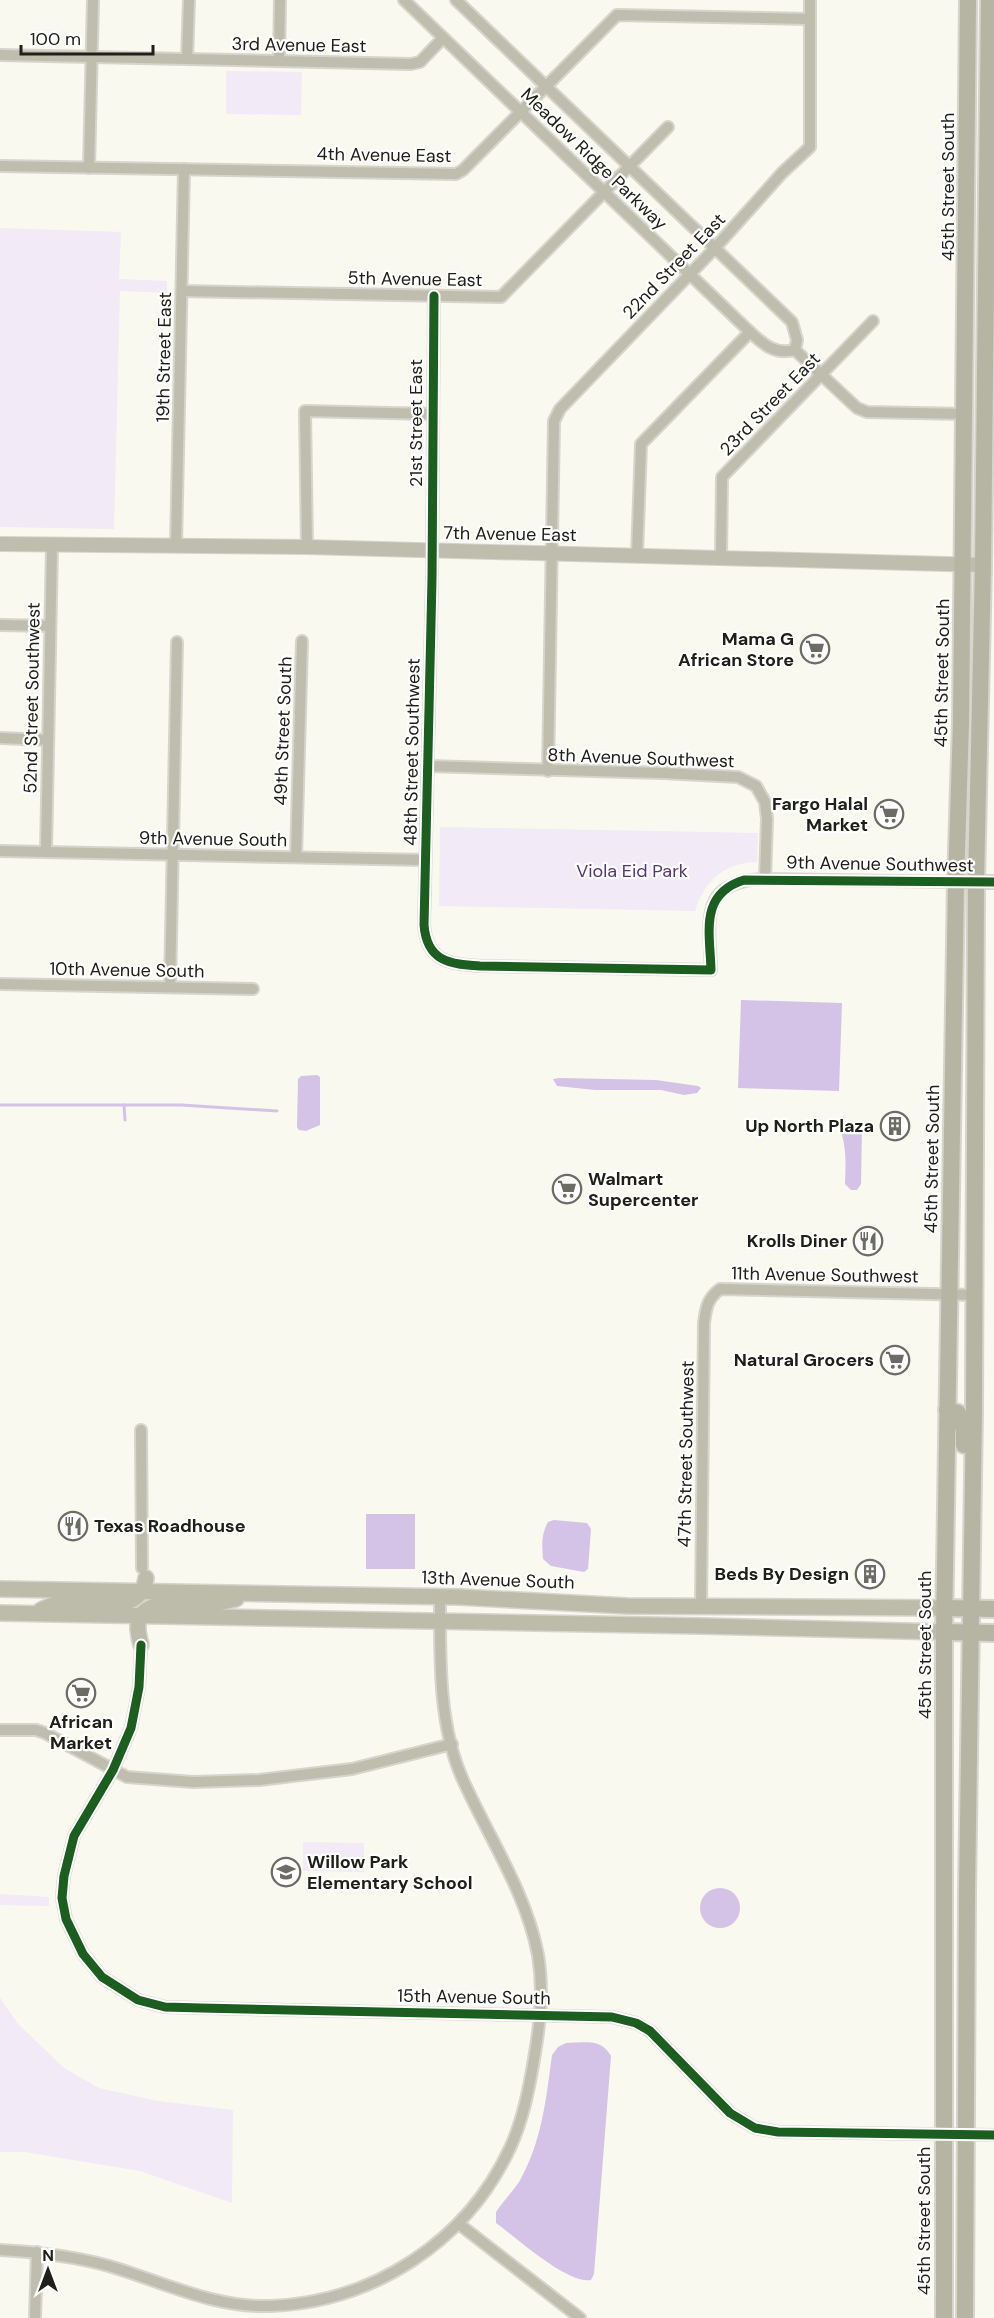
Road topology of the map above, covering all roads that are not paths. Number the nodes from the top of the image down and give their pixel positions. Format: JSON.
{"nodes":[{"id":1,"x":93,"y":0,"type":"edge"},
{"id":2,"x":189,"y":0,"type":"edge"},
{"id":3,"x":280,"y":0,"type":"edge"},
{"id":4,"x":404,"y":0,"type":"edge"},
{"id":5,"x":456,"y":0,"type":"edge"},
{"id":6,"x":810,"y":0,"type":"edge"},
{"id":7,"x":968,"y":0,"type":"edge"},
{"id":8,"x":989,"y":0,"type":"edge"},
{"id":9,"x":810,"y":19,"type":"junction"},
{"id":10,"x":443,"y":38,"type":"junction"},
{"id":11,"x":0,"y":55,"type":"edge"},
{"id":12,"x":91,"y":57,"type":"junction"},
{"id":13,"x":188,"y":59,"type":"junction"},
{"id":14,"x":279,"y":61,"type":"junction"},
{"id":15,"x":547,"y":87,"type":"junction"},
{"id":16,"x":522,"y":112,"type":"junction"},
{"id":17,"x":668,"y":127,"type":"dead end"},
{"id":18,"x":0,"y":166,"type":"edge"},
{"id":19,"x":629,"y":166,"type":"junction"},
{"id":20,"x":89,"y":168,"type":"junction"},
{"id":21,"x":184,"y":169,"type":"junction"},
{"id":22,"x":604,"y":192,"type":"junction"},
{"id":23,"x":715,"y":248,"type":"junction"},
{"id":24,"x":690,"y":274,"type":"junction"},
{"id":25,"x":182,"y":291,"type":"junction"},
{"id":26,"x":434,"y":296,"type":"junction"},
{"id":27,"x":873,"y":321,"type":"dead end"},
{"id":28,"x":750,"y":332,"type":"junction"},
{"id":29,"x":795,"y":350,"type":"junction"},
{"id":30,"x":822,"y":375,"type":"junction"},
{"id":31,"x":432,"y":414,"type":"junction"},
{"id":32,"x":965,"y":414,"type":"junction"},
{"id":33,"x":0,"y":544,"type":"edge"},
{"id":34,"x":52,"y":546,"type":"junction"},
{"id":35,"x":176,"y":546,"type":"junction"},
{"id":36,"x":307,"y":547,"type":"junction"},
{"id":37,"x":432,"y":550,"type":"junction"},
{"id":38,"x":551,"y":553,"type":"junction"},
{"id":39,"x":637,"y":555,"type":"junction"},
{"id":40,"x":721,"y":558,"type":"junction"},
{"id":41,"x":963,"y":564,"type":"junction"},
{"id":42,"x":983,"y":565,"type":"junction"},
{"id":43,"x":0,"y":625,"type":"edge"},
{"id":44,"x":50,"y":626,"type":"junction"},
{"id":45,"x":302,"y":641,"type":"dead end"},
{"id":46,"x":177,"y":642,"type":"dead end"},
{"id":47,"x":0,"y":738,"type":"edge"},
{"id":48,"x":48,"y":740,"type":"junction"},
{"id":49,"x":428,"y":766,"type":"junction"},
{"id":50,"x":548,"y":771,"type":"junction"},
{"id":51,"x":0,"y":851,"type":"edge"},
{"id":52,"x":46,"y":852,"type":"junction"},
{"id":53,"x":172,"y":854,"type":"junction"},
{"id":54,"x":296,"y":857,"type":"junction"},
{"id":55,"x":425,"y":860,"type":"junction"},
{"id":56,"x":765,"y":879,"type":"junction"},
{"id":57,"x":956,"y":882,"type":"junction"},
{"id":58,"x":976,"y":882,"type":"junction"},
{"id":59,"x":994,"y":882,"type":"edge"},
{"id":60,"x":954,"y":978,"type":"junction"},
{"id":61,"x":0,"y":984,"type":"edge"},
{"id":62,"x":170,"y":987,"type":"junction"},
{"id":63,"x":253,"y":989,"type":"dead end"},
{"id":64,"x":952,"y":1087,"type":"junction"},
{"id":65,"x":974,"y":1088,"type":"junction"},
{"id":66,"x":975,"y":1197,"type":"junction"},
{"id":67,"x":949,"y":1294,"type":"junction"},
{"id":68,"x":974,"y":1295,"type":"junction"},
{"id":69,"x":706,"y":1303,"type":"joint"},
{"id":70,"x":948,"y":1342,"type":"junction"},
{"id":71,"x":947,"y":1410,"type":"junction"},
{"id":72,"x":974,"y":1410,"type":"junction"},
{"id":73,"x":141,"y":1430,"type":"dead end"},
{"id":74,"x":972,"y":1521,"type":"junction"},
{"id":75,"x":144,"y":1579,"type":"junction"},
{"id":76,"x":0,"y":1589,"type":"edge"},
{"id":77,"x":115,"y":1590,"type":"junction"},
{"id":78,"x":256,"y":1594,"type":"junction"},
{"id":79,"x":440,"y":1597,"type":"junction"},
{"id":80,"x":702,"y":1606,"type":"junction"},
{"id":81,"x":945,"y":1608,"type":"junction"},
{"id":82,"x":973,"y":1608,"type":"junction"},
{"id":83,"x":994,"y":1609,"type":"edge"},
{"id":84,"x":0,"y":1613,"type":"edge"},
{"id":85,"x":29,"y":1614,"type":"junction"},
{"id":86,"x":167,"y":1617,"type":"junction"},
{"id":87,"x":138,"y":1621,"type":"junction"},
{"id":88,"x":440,"y":1621,"type":"junction"},
{"id":89,"x":591,"y":1624,"type":"junction"},
{"id":90,"x":944,"y":1632,"type":"junction"},
{"id":91,"x":972,"y":1632,"type":"junction"},
{"id":92,"x":994,"y":1633,"type":"edge"},
{"id":93,"x":141,"y":1646,"type":"junction"},
{"id":94,"x":0,"y":1730,"type":"edge"},
{"id":95,"x":945,"y":1741,"type":"junction"},
{"id":96,"x":452,"y":1744,"type":"junction"},
{"id":97,"x":113,"y":1770,"type":"junction"},
{"id":98,"x":968,"y":1865,"type":"junction"},
{"id":99,"x":945,"y":1866,"type":"junction"},
{"id":100,"x":966,"y":1980,"type":"junction"},
{"id":101,"x":945,"y":1985,"type":"junction"},
{"id":102,"x":542,"y":2015,"type":"junction"},
{"id":103,"x":966,"y":2049,"type":"junction"},
{"id":104,"x":943,"y":2133,"type":"junction"},
{"id":105,"x":966,"y":2134,"type":"junction"},
{"id":106,"x":994,"y":2135,"type":"edge"},
{"id":107,"x":459,"y":2224,"type":"junction"},
{"id":108,"x":0,"y":2250,"type":"edge"},
{"id":109,"x":37,"y":2252,"type":"junction"},
{"id":110,"x":944,"y":2316,"type":"edge"},
{"id":111,"x":35,"y":2318,"type":"edge"},
{"id":112,"x":580,"y":2318,"type":"edge"},
{"id":113,"x":965,"y":2318,"type":"edge"}],
"edges":[{"from":1,"to":12,"type":"street"},
{"from":2,"to":13,"type":"street"},
{"from":3,"to":14,"type":"street"},
{"from":4,"to":10,"type":"street","name":"Meadow Ridge Parkway"},
{"from":5,"to":15,"type":"street","name":"Meadow Ridge Parkway"},
{"from":6,"to":9,"type":"street","name":"22nd Street East"},
{"from":7,"to":32,"type":"main road","name":"45th Street South"},
{"from":8,"to":42,"type":"main road","name":"45th Street South"},
{"from":9,"to":15,"type":"street","name":"4th Avenue East"},
{"from":9,"to":23,"type":"street","name":"22nd Street East"},
{"from":10,"to":14,"type":"street","name":"3rd Avenue East"},
{"from":10,"to":16,"type":"street","name":"Meadow Ridge Parkway"},
{"from":11,"to":12,"type":"street","name":"3rd Avenue East"},
{"from":12,"to":13,"type":"street","name":"3rd Avenue East"},
{"from":12,"to":20,"type":"street"},
{"from":13,"to":14,"type":"street","name":"3rd Avenue East"},
{"from":15,"to":16,"type":"street","name":"4th Avenue East"},
{"from":15,"to":19,"type":"street","name":"Meadow Ridge Parkway"},
{"from":16,"to":21,"type":"street","name":"4th Avenue East"},
{"from":16,"to":22,"type":"street","name":"Meadow Ridge Parkway"},
{"from":17,"to":19,"type":"street","name":"5th Avenue East"},
{"from":18,"to":20,"type":"street","name":"4th Avenue East"},
{"from":19,"to":22,"type":"street","name":"5th Avenue East"},
{"from":19,"to":23,"type":"street","name":"Meadow Ridge Parkway"},
{"from":20,"to":21,"type":"street","name":"4th Avenue East"},
{"from":21,"to":25,"type":"street","name":"19th Street East"},
{"from":22,"to":24,"type":"street","name":"Meadow Ridge Parkway"},
{"from":22,"to":26,"type":"street","name":"5th Avenue East"},
{"from":23,"to":24,"type":"street","name":"22nd Street East"},
{"from":23,"to":29,"type":"street","name":"Meadow Ridge Parkway"},
{"from":24,"to":28,"type":"street","name":"Meadow Ridge Parkway"},
{"from":24,"to":38,"type":"street","name":"22nd Street East"},
{"from":25,"to":26,"type":"street","name":"5th Avenue East"},
{"from":25,"to":35,"type":"street","name":"19th Street East"},
{"from":26,"to":31,"type":"street","name":"21st Street East"},
{"from":27,"to":30,"type":"street","name":"23rd Street East"},
{"from":28,"to":29,"type":"street","name":"Meadow Ridge Parkway"},
{"from":28,"to":39,"type":"street"},
{"from":29,"to":30,"type":"street"},
{"from":30,"to":32,"type":"street"},
{"from":30,"to":40,"type":"street","name":"23rd Street East"},
{"from":31,"to":36,"type":"street"},
{"from":31,"to":37,"type":"street","name":"21st Street East"},
{"from":32,"to":41,"type":"main road","name":"45th Street South"},
{"from":33,"to":34,"type":"street","name":"7th Avenue East"},
{"from":34,"to":35,"type":"street","name":"7th Avenue East"},
{"from":34,"to":44,"type":"street","name":"52nd Street Southwest"},
{"from":35,"to":36,"type":"street","name":"7th Avenue East"},
{"from":36,"to":37,"type":"street","name":"7th Avenue East"},
{"from":37,"to":38,"type":"street","name":"7th Avenue East"},
{"from":37,"to":49,"type":"street","name":"48th Street Southwest"},
{"from":38,"to":39,"type":"street","name":"7th Avenue East"},
{"from":38,"to":50,"type":"street","name":"22nd Street East"},
{"from":39,"to":40,"type":"street","name":"7th Avenue East"},
{"from":40,"to":41,"type":"street","name":"7th Avenue East"},
{"from":41,"to":42,"type":"street","name":"7th Avenue East"},
{"from":41,"to":57,"type":"main road","name":"45th Street South"},
{"from":42,"to":58,"type":"main road","name":"45th Street South"},
{"from":43,"to":44,"type":"street"},
{"from":44,"to":48,"type":"street","name":"52nd Street Southwest"},
{"from":45,"to":54,"type":"street","name":"49th Street South"},
{"from":46,"to":53,"type":"street"},
{"from":47,"to":48,"type":"street"},
{"from":48,"to":52,"type":"street","name":"52nd Street Southwest"},
{"from":49,"to":50,"type":"street","name":"8th Avenue Southwest"},
{"from":49,"to":55,"type":"street","name":"48th Street Southwest"},
{"from":50,"to":56,"type":"street","name":"8th Avenue Southwest"},
{"from":51,"to":52,"type":"street","name":"9th Avenue South"},
{"from":52,"to":53,"type":"street","name":"9th Avenue South"},
{"from":53,"to":54,"type":"street","name":"9th Avenue South"},
{"from":53,"to":62,"type":"street"},
{"from":54,"to":55,"type":"street","name":"9th Avenue South"},
{"from":55,"to":56,"type":"street","name":"48th Street Southwest"},
{"from":56,"to":57,"type":"street","name":"9th Avenue Southwest"},
{"from":57,"to":58,"type":"street","name":"9th Avenue Southwest"},
{"from":57,"to":60,"type":"main road","name":"45th Street South"},
{"from":58,"to":59,"type":"street","name":"9th Avenue Southwest"},
{"from":58,"to":65,"type":"main road","name":"45th Street South"},
{"from":60,"to":64,"type":"main road","name":"45th Street South"},
{"from":60,"to":65,"type":"main road"},
{"from":61,"to":62,"type":"street","name":"10th Avenue South"},
{"from":62,"to":63,"type":"street","name":"10th Avenue South"},
{"from":64,"to":66,"type":"main road"},
{"from":64,"to":67,"type":"main road","name":"45th Street South"},
{"from":65,"to":66,"type":"main road","name":"45th Street South"},
{"from":66,"to":68,"type":"main road","name":"45th Street South"},
{"from":67,"to":68,"type":"street","name":"11th Avenue Southwest"},
{"from":67,"to":69,"type":"street","name":"11th Avenue Southwest"},
{"from":67,"to":70,"type":"main road","name":"45th Street South"},
{"from":68,"to":72,"type":"main road","name":"45th Street South"},
{"from":69,"to":80,"type":"street","name":"47th Street Southwest"},
{"from":70,"to":71,"type":"main road","name":"45th Street South"},
{"from":70,"to":72,"type":"main road"},
{"from":71,"to":74,"type":"main road"},
{"from":71,"to":81,"type":"main road","name":"45th Street South"},
{"from":72,"to":74,"type":"main road","name":"45th Street South"},
{"from":73,"to":75,"type":"street"},
{"from":74,"to":82,"type":"main road","name":"45th Street South"},
{"from":75,"to":77,"type":"main road"},
{"from":75,"to":77,"type":"main road"},
{"from":75,"to":78,"type":"main road","name":"13th Avenue South"},
{"from":75,"to":85,"type":"main road"},
{"from":76,"to":77,"type":"main road"},
{"from":78,"to":79,"type":"main road","name":"13th Avenue South"},
{"from":78,"to":87,"type":"main road"},
{"from":79,"to":80,"type":"main road","name":"13th Avenue South"},
{"from":79,"to":88,"type":"street"},
{"from":80,"to":81,"type":"main road","name":"13th Avenue South"},
{"from":80,"to":89,"type":"main road"},
{"from":81,"to":82,"type":"main road","name":"13th Avenue South"},
{"from":81,"to":90,"type":"main road","name":"45th Street South"},
{"from":82,"to":83,"type":"main road","name":"13th Avenue South"},
{"from":82,"to":91,"type":"main road","name":"45th Street South"},
{"from":84,"to":85,"type":"main road"},
{"from":85,"to":87,"type":"main road"},
{"from":86,"to":87,"type":"main road"},
{"from":86,"to":88,"type":"main road"},
{"from":86,"to":93,"type":"main road"},
{"from":87,"to":93,"type":"main road"},
{"from":88,"to":89,"type":"main road"},
{"from":88,"to":96,"type":"street"},
{"from":89,"to":90,"type":"main road"},
{"from":90,"to":91,"type":"main road"},
{"from":90,"to":95,"type":"main road","name":"45th Street South"},
{"from":91,"to":92,"type":"main road"},
{"from":91,"to":98,"type":"main road","name":"45th Street South"},
{"from":93,"to":97,"type":"street","name":"15th Avenue South"},
{"from":94,"to":97,"type":"street"},
{"from":95,"to":98,"type":"main road"},
{"from":95,"to":99,"type":"main road","name":"45th Street South"},
{"from":96,"to":97,"type":"street"},
{"from":96,"to":102,"type":"street"},
{"from":97,"to":102,"type":"street","name":"15th Avenue South"},
{"from":98,"to":100,"type":"main road","name":"45th Street South"},
{"from":99,"to":100,"type":"main road"},
{"from":99,"to":101,"type":"main road","name":"45th Street South"},
{"from":100,"to":103,"type":"main road","name":"45th Street South"},
{"from":101,"to":103,"type":"main road"},
{"from":101,"to":104,"type":"main road","name":"45th Street South"},
{"from":102,"to":104,"type":"street","name":"15th Avenue South"},
{"from":102,"to":107,"type":"street"},
{"from":103,"to":105,"type":"main road","name":"45th Street South"},
{"from":104,"to":105,"type":"street","name":"15th Avenue South"},
{"from":104,"to":110,"type":"main road","name":"45th Street South"},
{"from":105,"to":106,"type":"street","name":"15th Avenue South"},
{"from":105,"to":113,"type":"main road","name":"45th Street South"},
{"from":107,"to":109,"type":"street"},
{"from":107,"to":112,"type":"street"},
{"from":108,"to":109,"type":"street"},
{"from":109,"to":111,"type":"street"}]}
